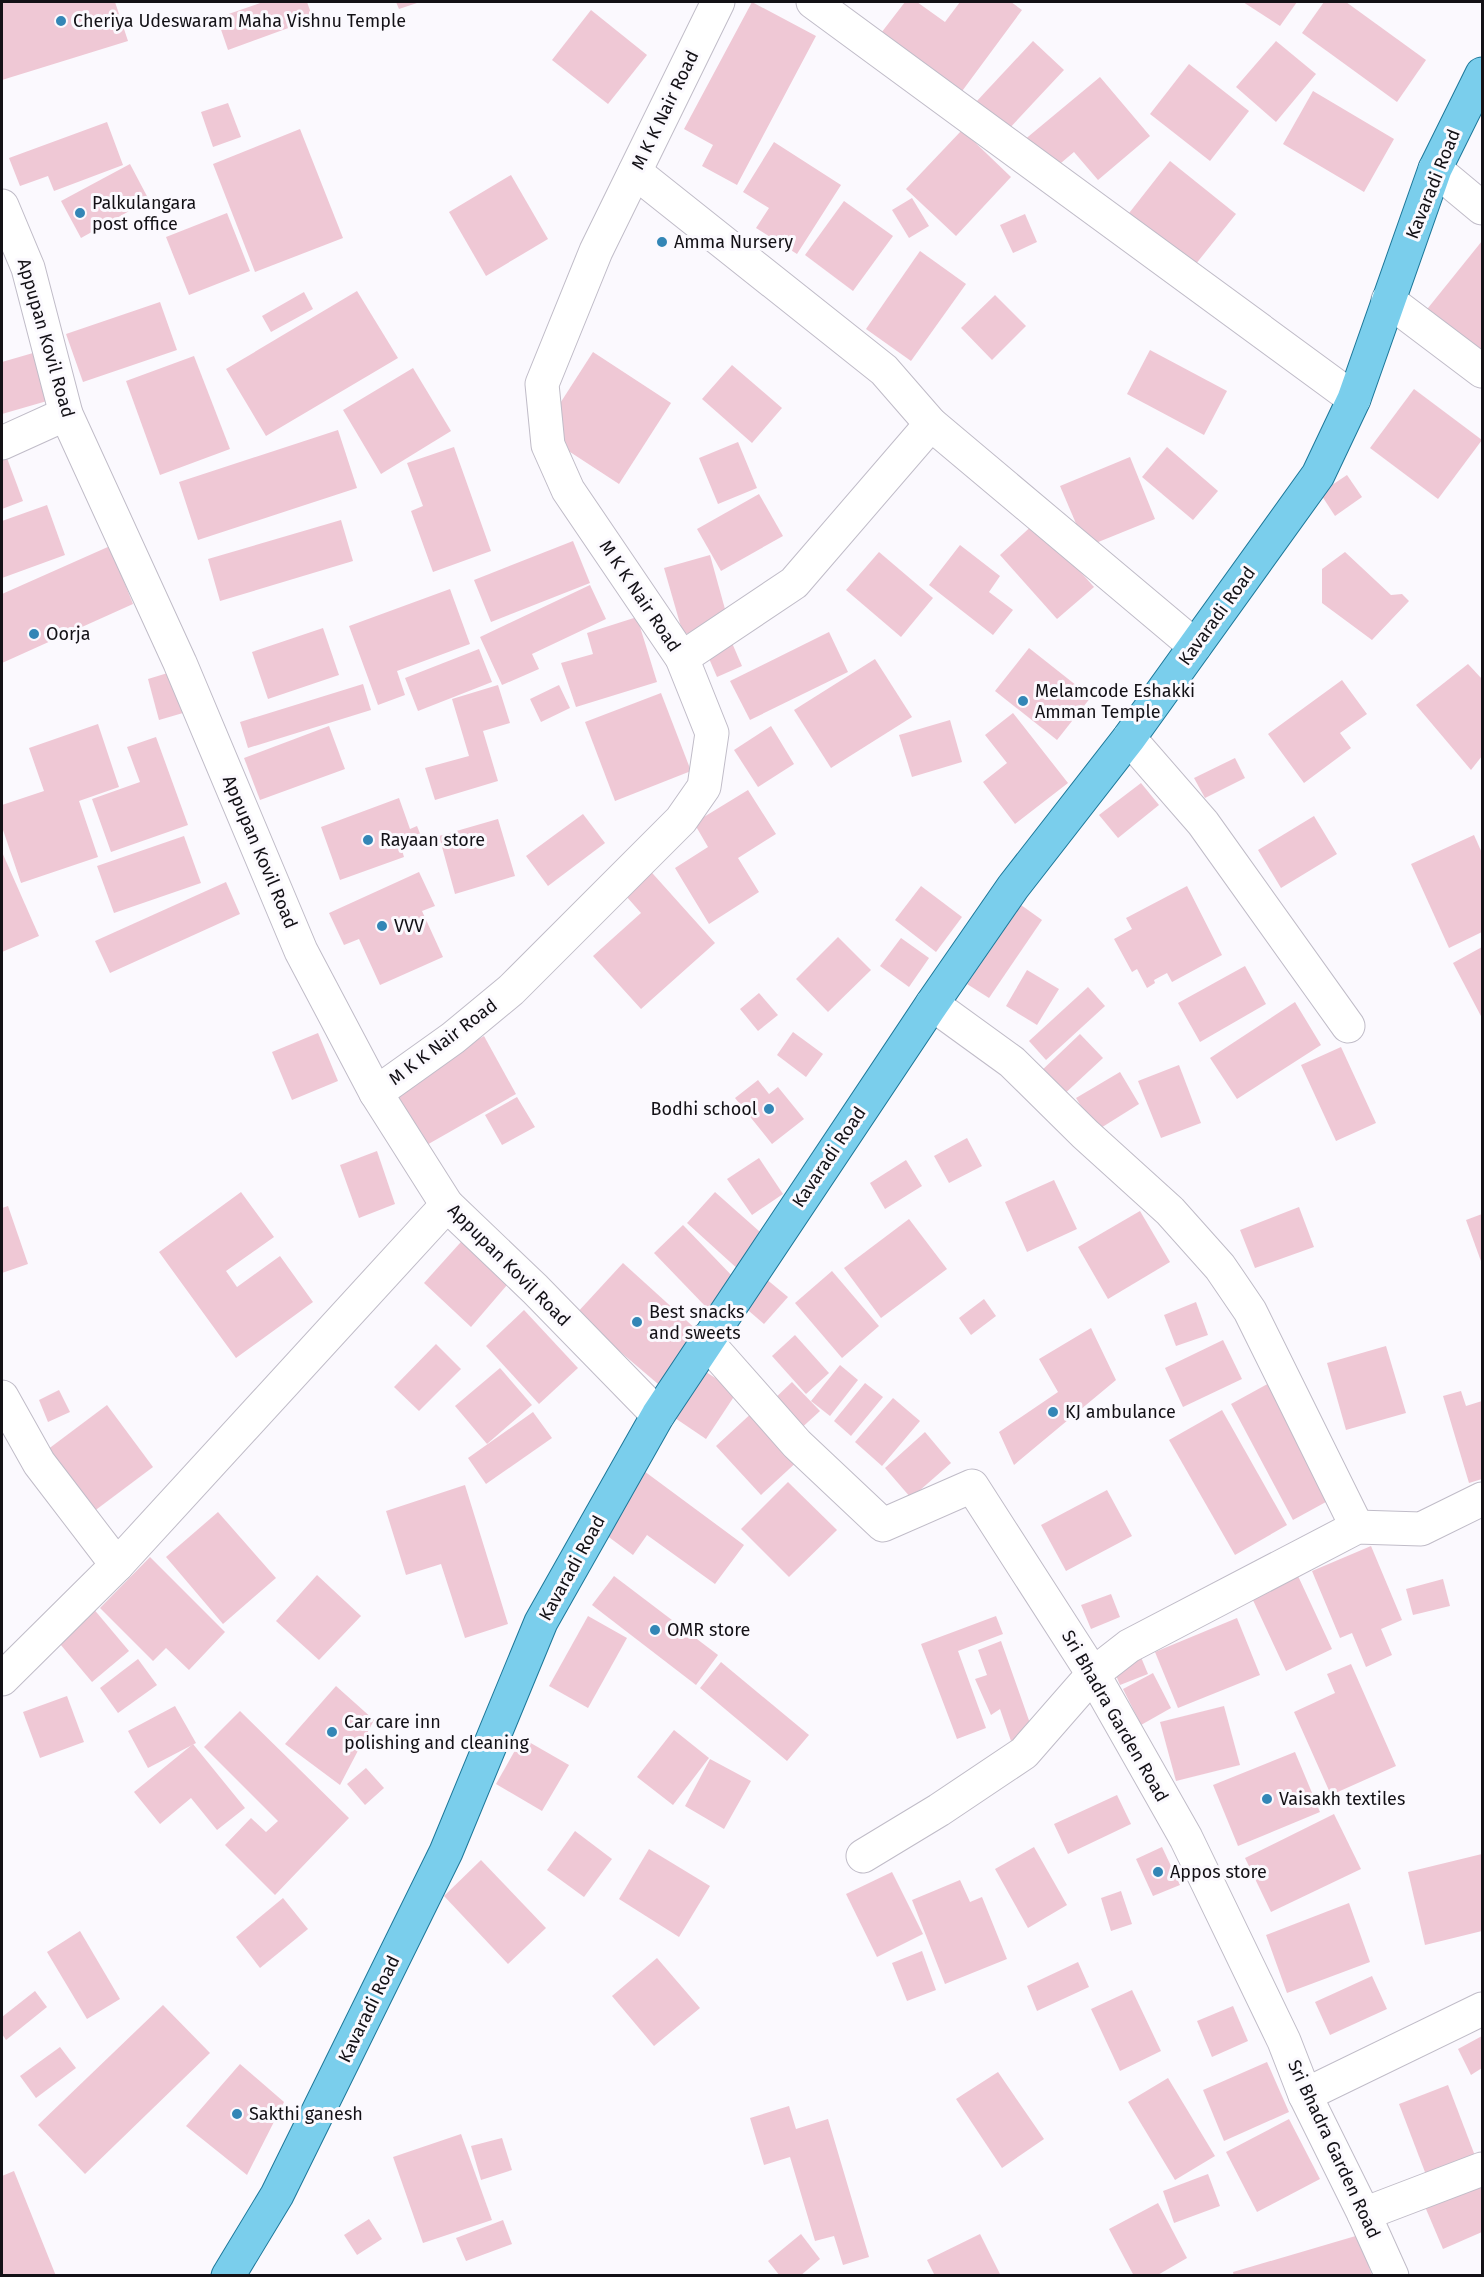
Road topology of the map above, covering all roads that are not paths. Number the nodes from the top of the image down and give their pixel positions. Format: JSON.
{"nodes":[{"id":1,"x":718,"y":2,"type":"edge"},
{"id":2,"x":813,"y":2,"type":"edge"},
{"id":3,"x":1482,"y":74,"type":"edge"},
{"id":4,"x":1435,"y":169,"type":"junction"},
{"id":5,"x":635,"y":171,"type":"junction"},
{"id":6,"x":2,"y":206,"type":"edge"},
{"id":7,"x":1482,"y":208,"type":"edge"},
{"id":8,"x":1388,"y":300,"type":"junction"},
{"id":9,"x":1482,"y":371,"type":"edge"},
{"id":10,"x":1354,"y":399,"type":"junction"},
{"id":11,"x":66,"y":414,"type":"junction"},
{"id":12,"x":931,"y":424,"type":"junction"},
{"id":13,"x":2,"y":443,"type":"edge"},
{"id":14,"x":1195,"y":646,"type":"junction"},
{"id":15,"x":682,"y":658,"type":"junction"},
{"id":16,"x":1129,"y":738,"type":"junction"},
{"id":17,"x":932,"y":1004,"type":"junction"},
{"id":18,"x":1347,"y":1026,"type":"dead end"},
{"id":19,"x":376,"y":1093,"type":"junction"},
{"id":20,"x":447,"y":1205,"type":"junction"},
{"id":21,"x":705,"y":1341,"type":"junction"},
{"id":22,"x":2,"y":1396,"type":"edge"},
{"id":23,"x":658,"y":1415,"type":"junction"},
{"id":24,"x":1482,"y":1499,"type":"edge"},
{"id":25,"x":1357,"y":1527,"type":"junction"},
{"id":26,"x":117,"y":1565,"type":"junction"},
{"id":27,"x":1093,"y":1674,"type":"junction"},
{"id":28,"x":2,"y":1679,"type":"edge"},
{"id":29,"x":863,"y":1856,"type":"dead end"},
{"id":30,"x":1482,"y":2009,"type":"edge"},
{"id":31,"x":1305,"y":2095,"type":"junction"},
{"id":32,"x":1482,"y":2169,"type":"edge"},
{"id":33,"x":1364,"y":2214,"type":"junction"},
{"id":34,"x":228,"y":2276,"type":"edge"},
{"id":35,"x":1392,"y":2276,"type":"edge"}],
"edges":[{"from":1,"to":5,"type":"street","name":"M K K Nair Road"},
{"from":2,"to":10,"type":"street"},
{"from":3,"to":4,"type":"main road","name":"Kavaradi Road"},
{"from":4,"to":7,"type":"street"},
{"from":4,"to":8,"type":"main road","name":"Kavaradi Road"},
{"from":5,"to":12,"type":"street"},
{"from":5,"to":15,"type":"street","name":"M K K Nair Road"},
{"from":6,"to":11,"type":"street","name":"Appupan Kovil Road"},
{"from":8,"to":9,"type":"street"},
{"from":8,"to":10,"type":"main road","name":"Kavaradi Road"},
{"from":10,"to":14,"type":"main road","name":"Kavaradi Road"},
{"from":11,"to":13,"type":"street"},
{"from":11,"to":19,"type":"street","name":"Appupan Kovil Road"},
{"from":12,"to":14,"type":"street"},
{"from":12,"to":15,"type":"street"},
{"from":14,"to":16,"type":"main road","name":"Kavaradi Road"},
{"from":15,"to":19,"type":"street","name":"M K K Nair Road"},
{"from":16,"to":17,"type":"main road","name":"Kavaradi Road"},
{"from":16,"to":18,"type":"street"},
{"from":17,"to":21,"type":"main road","name":"Kavaradi Road"},
{"from":17,"to":25,"type":"street"},
{"from":19,"to":20,"type":"street","name":"Appupan Kovil Road"},
{"from":20,"to":23,"type":"street","name":"Appupan Kovil Road"},
{"from":20,"to":26,"type":"street"},
{"from":21,"to":23,"type":"main road","name":"Kavaradi Road"},
{"from":21,"to":27,"type":"street","name":"Sri Bhadra Garden Road"},
{"from":22,"to":26,"type":"street"},
{"from":23,"to":34,"type":"main road","name":"Kavaradi Road"},
{"from":24,"to":25,"type":"street"},
{"from":25,"to":27,"type":"street"},
{"from":26,"to":28,"type":"street"},
{"from":27,"to":29,"type":"street"},
{"from":27,"to":31,"type":"street","name":"Sri Bhadra Garden Road"},
{"from":30,"to":31,"type":"street"},
{"from":31,"to":33,"type":"street","name":"Sri Bhadra Garden Road"},
{"from":32,"to":33,"type":"street"},
{"from":33,"to":35,"type":"street","name":"Sri Bhadra Garden Road"}]}
